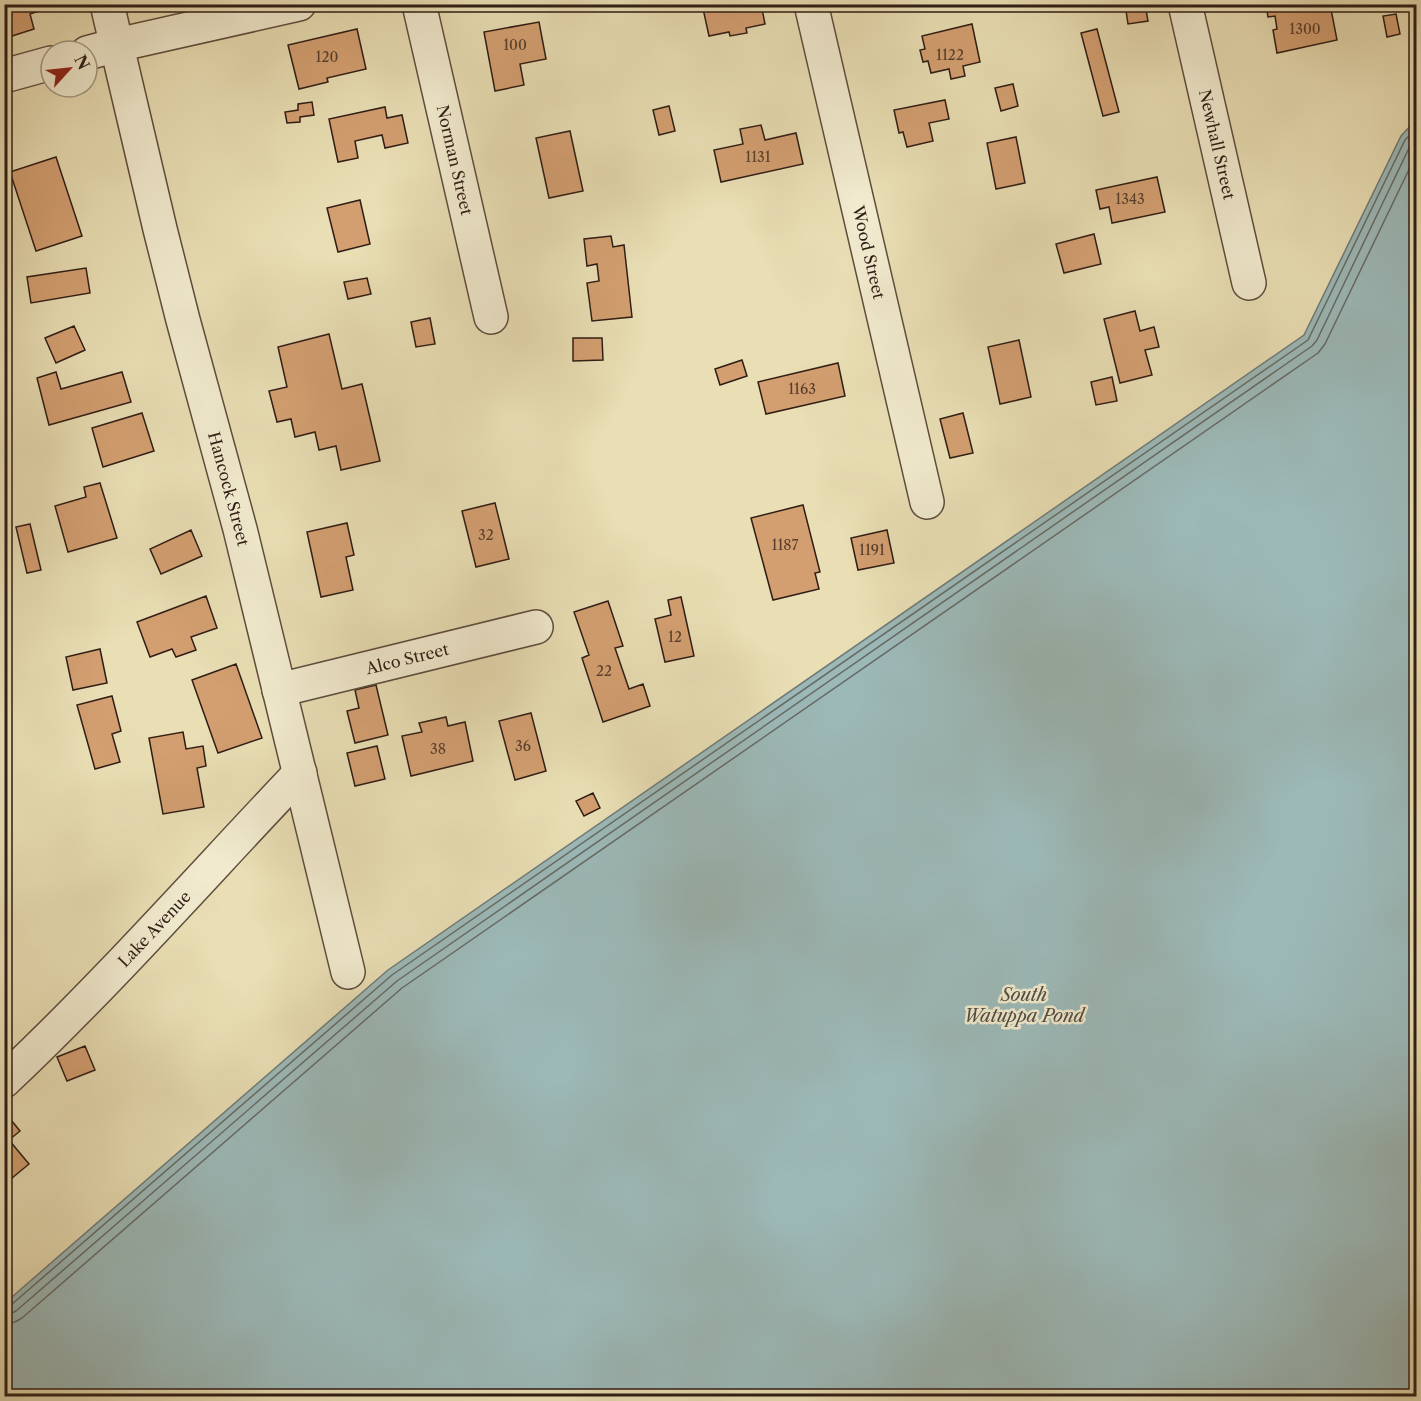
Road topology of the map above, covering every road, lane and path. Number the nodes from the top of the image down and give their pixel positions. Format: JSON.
{"nodes":[{"id":1,"x":107,"y":4,"type":"edge"},
{"id":2,"x":299,"y":4,"type":"edge"},
{"id":3,"x":419,"y":4,"type":"edge"},
{"id":4,"x":811,"y":4,"type":"edge"},
{"id":5,"x":1185,"y":4,"type":"edge"},
{"id":6,"x":102,"y":49,"type":"edge"},
{"id":7,"x":39,"y":66,"type":"edge"},
{"id":8,"x":4,"y":76,"type":"edge"},
{"id":9,"x":1250,"y":283,"type":"dead end"},
{"id":10,"x":491,"y":317,"type":"dead end"},
{"id":11,"x":927,"y":502,"type":"dead end"},
{"id":12,"x":536,"y":627,"type":"dead end"},
{"id":13,"x":279,"y":690,"type":"junction"},
{"id":14,"x":300,"y":773,"type":"junction"},
{"id":15,"x":348,"y":972,"type":"dead end"},
{"id":16,"x":4,"y":1081,"type":"edge"}],
"edges":[{"from":1,"to":6,"type":"street","name":"Hancock Street"},
{"from":2,"to":6,"type":"street"},
{"from":3,"to":10,"type":"street","name":"Norman Street"},
{"from":4,"to":11,"type":"street","name":"Wood Street"},
{"from":5,"to":9,"type":"street","name":"Newhall Street"},
{"from":6,"to":13,"type":"street","name":"Hancock Street"},
{"from":7,"to":8,"type":"street"},
{"from":12,"to":13,"type":"street","name":"Alco Street"},
{"from":13,"to":14,"type":"street","name":"Hancock Street"},
{"from":14,"to":15,"type":"street","name":"Hancock Street"},
{"from":14,"to":16,"type":"street","name":"Lake Avenue"}]}
